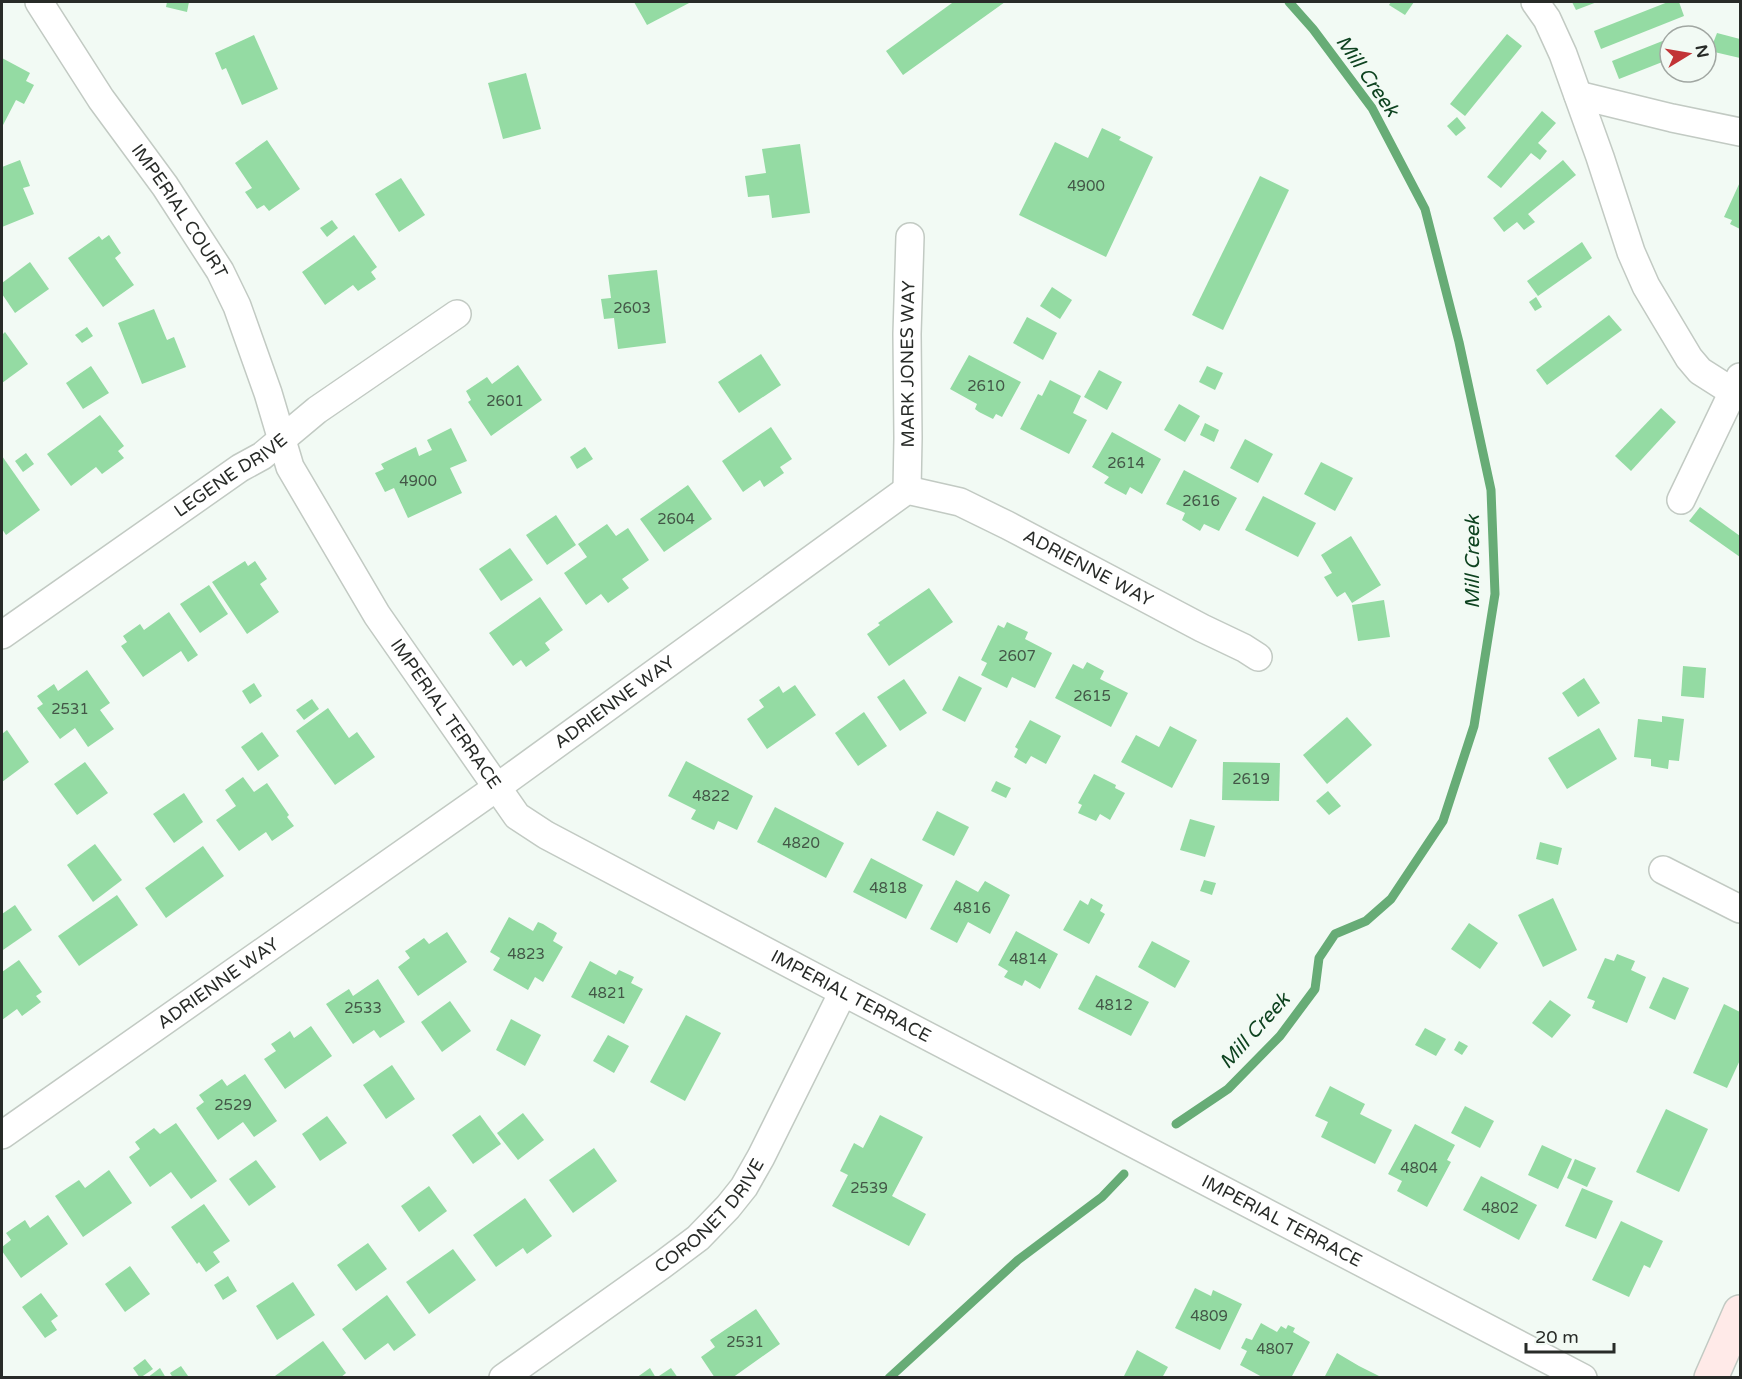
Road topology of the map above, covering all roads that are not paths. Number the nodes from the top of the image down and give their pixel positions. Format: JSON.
{"nodes":[{"id":1,"x":39,"y":2,"type":"edge"},
{"id":2,"x":1535,"y":2,"type":"edge"},
{"id":3,"x":1578,"y":95,"type":"junction"},
{"id":4,"x":1740,"y":132,"type":"edge"},
{"id":5,"x":910,"y":237,"type":"dead end"},
{"id":6,"x":457,"y":314,"type":"dead end"},
{"id":7,"x":1737,"y":384,"type":"edge"},
{"id":8,"x":282,"y":439,"type":"junction"},
{"id":9,"x":907,"y":490,"type":"junction"},
{"id":10,"x":1681,"y":500,"type":"dead end"},
{"id":11,"x":2,"y":635,"type":"edge"},
{"id":12,"x":1258,"y":657,"type":"dead end"},
{"id":13,"x":496,"y":788,"type":"junction"},
{"id":14,"x":1663,"y":870,"type":"dead end"},
{"id":15,"x":1740,"y":909,"type":"edge"},
{"id":16,"x":843,"y":993,"type":"junction"},
{"id":17,"x":2,"y":1135,"type":"edge"},
{"id":18,"x":1740,"y":1312,"type":"edge"},
{"id":19,"x":503,"y":1377,"type":"edge"},
{"id":20,"x":1582,"y":1377,"type":"edge"},
{"id":21,"x":1711,"y":1377,"type":"edge"}],
"edges":[{"from":1,"to":8,"type":"street","name":"IMPERIAL COURT"},
{"from":2,"to":3,"type":"street"},
{"from":3,"to":4,"type":"street"},
{"from":3,"to":7,"type":"street"},
{"from":5,"to":9,"type":"street","name":"MARK JONES WAY"},
{"from":6,"to":8,"type":"street","name":"LEGENE DRIVE"},
{"from":7,"to":10,"type":"street"},
{"from":8,"to":11,"type":"street","name":"LEGENE DRIVE"},
{"from":8,"to":13,"type":"street","name":"IMPERIAL TERRACE"},
{"from":9,"to":12,"type":"street","name":"ADRIENNE WAY"},
{"from":9,"to":13,"type":"street","name":"ADRIENNE WAY"},
{"from":13,"to":16,"type":"street","name":"IMPERIAL TERRACE"},
{"from":13,"to":17,"type":"street","name":"ADRIENNE WAY"},
{"from":14,"to":15,"type":"street"},
{"from":16,"to":19,"type":"street","name":"CORONET DRIVE"},
{"from":16,"to":20,"type":"street","name":"IMPERIAL TERRACE"},
{"from":18,"to":21,"type":"main road"}]}
